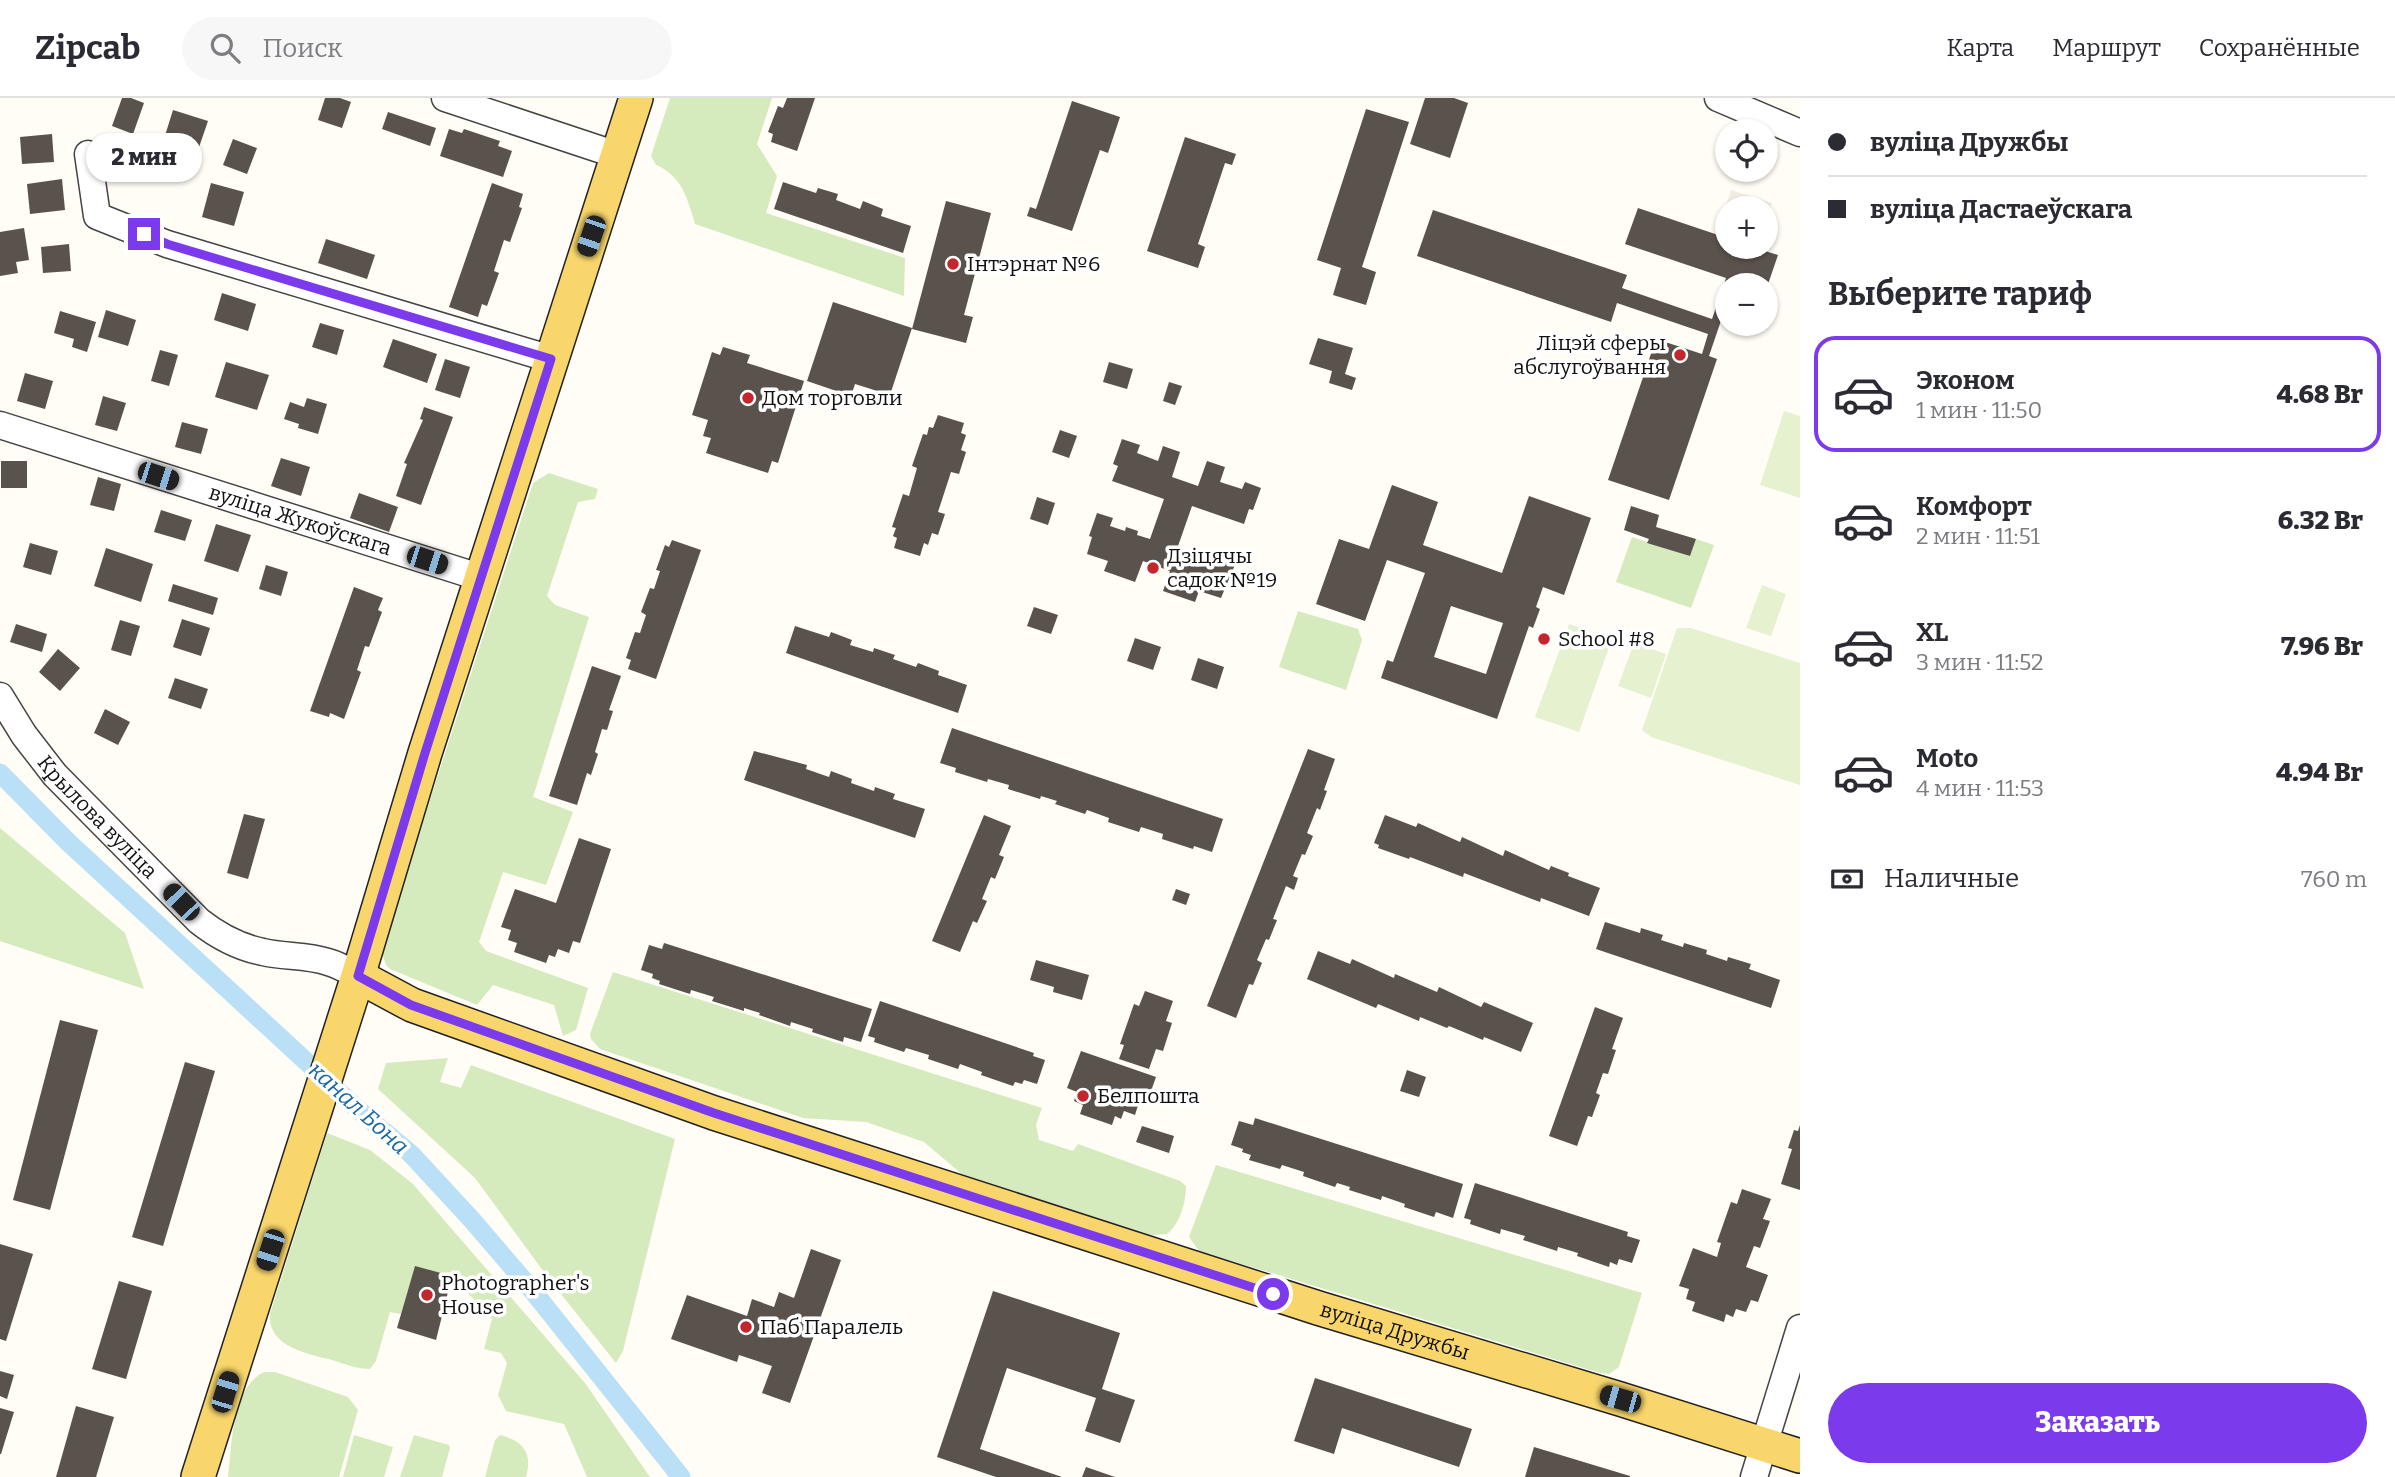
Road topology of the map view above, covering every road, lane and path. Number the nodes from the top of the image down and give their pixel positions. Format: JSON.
{"nodes":[{"id":1,"x":445,"y":98,"type":"edge"},
{"id":2,"x":636,"y":98,"type":"edge"},
{"id":3,"x":1718,"y":98,"type":"edge"},
{"id":4,"x":1800,"y":133,"type":"edge"},
{"id":5,"x":88,"y":154,"type":"dead end"},
{"id":6,"x":617,"y":155,"type":"junction"},
{"id":7,"x":551,"y":359,"type":"junction"},
{"id":8,"x":0,"y":425,"type":"edge"},
{"id":9,"x":482,"y":578,"type":"junction"},
{"id":10,"x":0,"y":696,"type":"edge"},
{"id":11,"x":358,"y":976,"type":"junction"},
{"id":12,"x":1800,"y":1328,"type":"edge"},
{"id":13,"x":1763,"y":1444,"type":"junction"},
{"id":14,"x":1800,"y":1456,"type":"edge"},
{"id":15,"x":198,"y":1477,"type":"edge"},
{"id":16,"x":1754,"y":1477,"type":"edge"}],
"edges":[{"from":1,"to":6,"type":"street"},
{"from":2,"to":6,"type":"main road"},
{"from":3,"to":4,"type":"street"},
{"from":5,"to":7,"type":"street"},
{"from":6,"to":7,"type":"main road"},
{"from":7,"to":9,"type":"main road"},
{"from":8,"to":9,"type":"street","name":"вуліца Жукоўскага"},
{"from":9,"to":11,"type":"main road"},
{"from":10,"to":11,"type":"street","name":"Крылова вуліца"},
{"from":11,"to":13,"type":"main road","name":"вуліца Дружбы"},
{"from":11,"to":15,"type":"main road"},
{"from":12,"to":13,"type":"street"},
{"from":13,"to":14,"type":"main road","name":"вуліца Дружбы"},
{"from":13,"to":16,"type":"street"}]}
